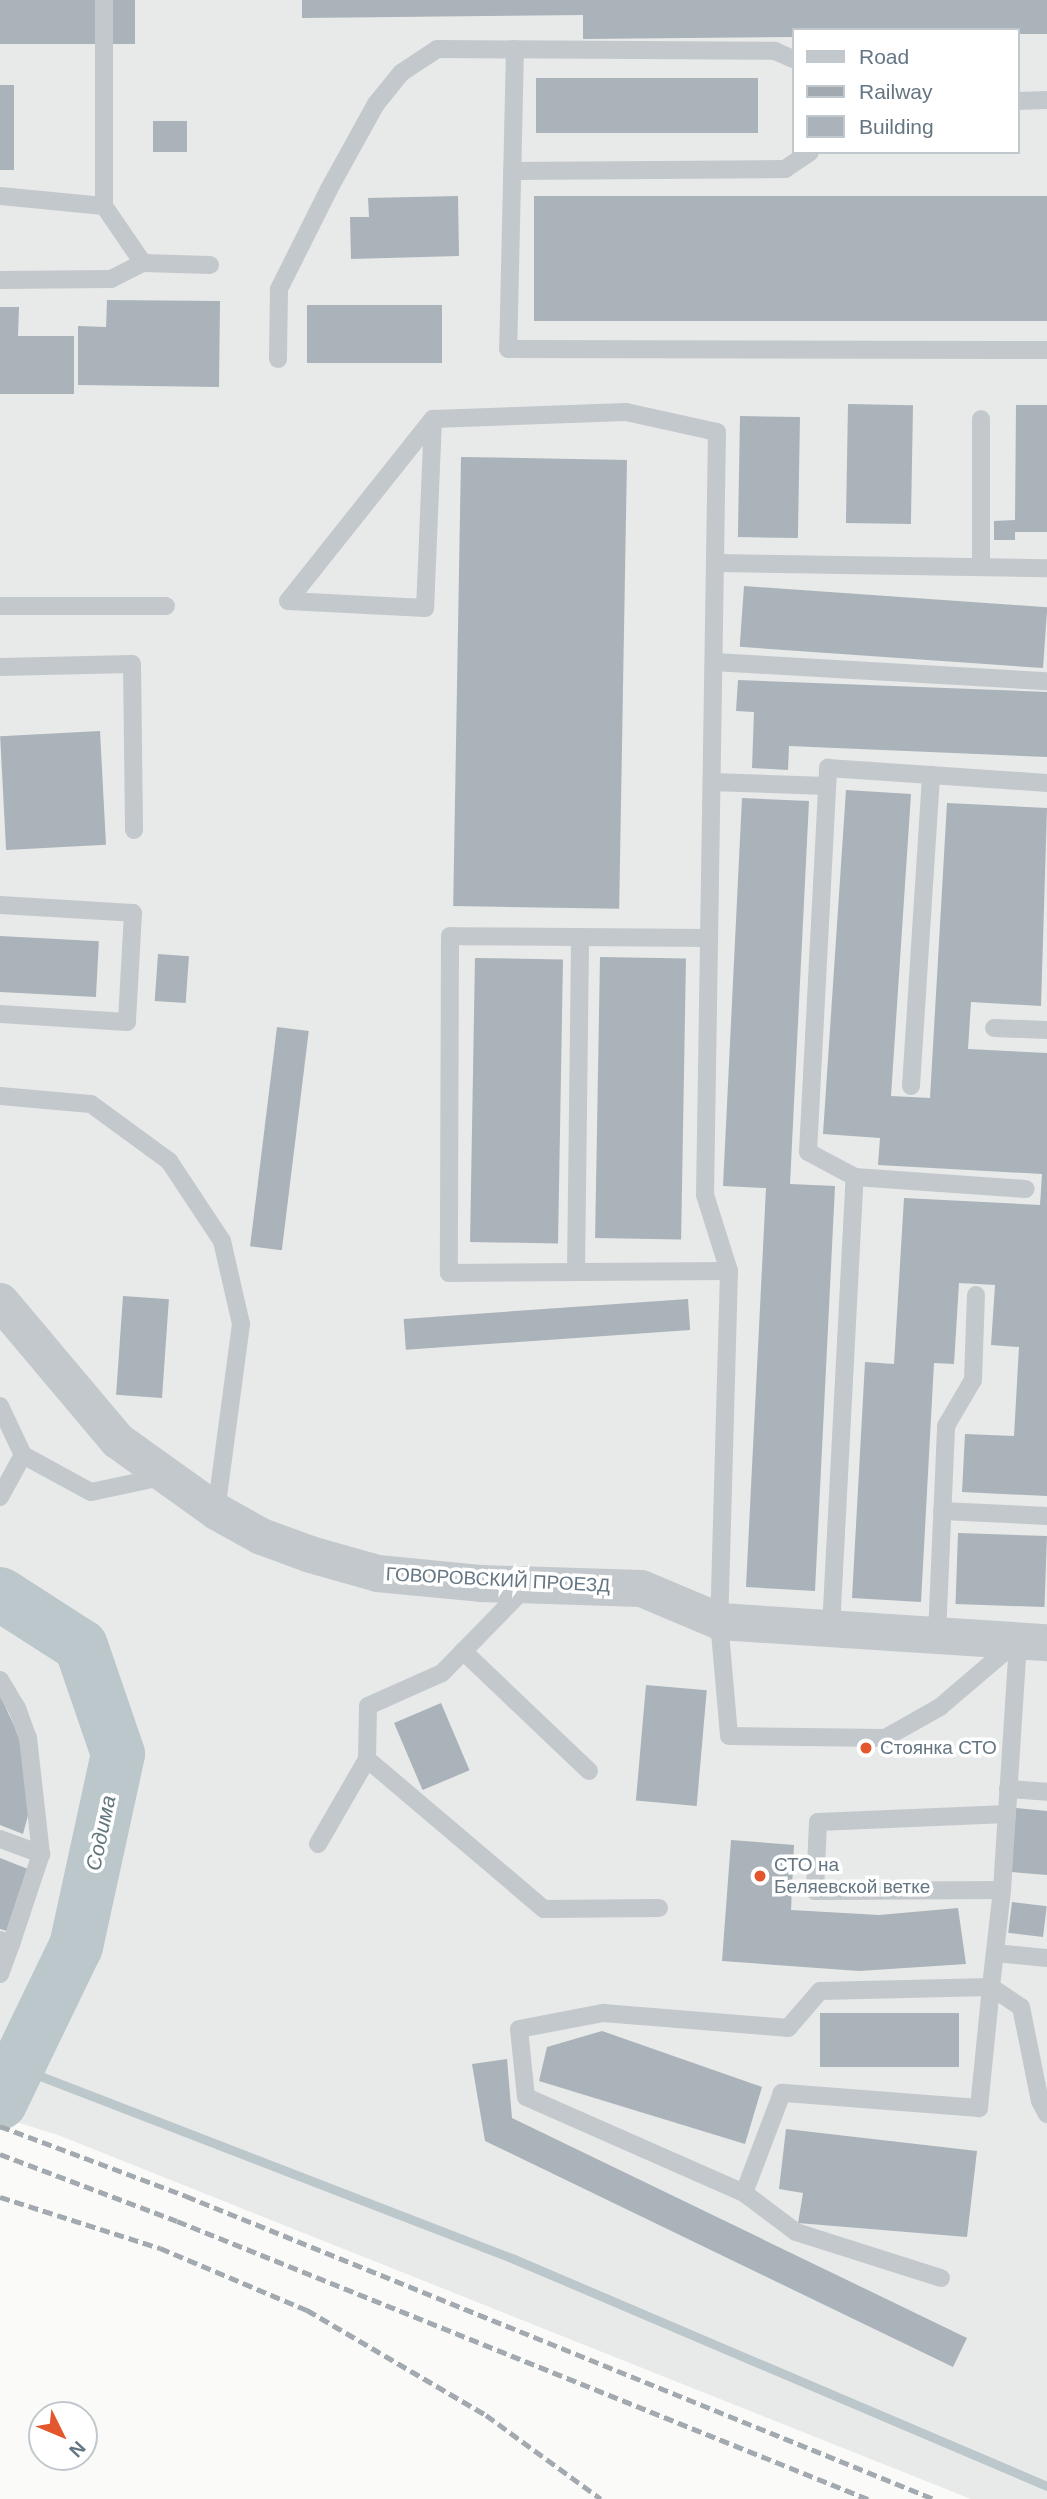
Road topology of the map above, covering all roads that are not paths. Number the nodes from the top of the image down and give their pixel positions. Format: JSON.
{"nodes":[{"id":1,"x":104,"y":0,"type":"edge"},
{"id":2,"x":515,"y":49,"type":"junction"},
{"id":3,"x":792,"y":60,"type":"edge"},
{"id":4,"x":1047,"y":100,"type":"edge"},
{"id":5,"x":1019,"y":101,"type":"edge"},
{"id":6,"x":807,"y":154,"type":"edge"},
{"id":7,"x":512,"y":171,"type":"junction"},
{"id":8,"x":0,"y":196,"type":"edge"},
{"id":9,"x":104,"y":206,"type":"junction"},
{"id":10,"x":144,"y":263,"type":"junction"},
{"id":11,"x":210,"y":265,"type":"dead end"},
{"id":12,"x":0,"y":280,"type":"edge"},
{"id":13,"x":1047,"y":350,"type":"edge"},
{"id":14,"x":278,"y":359,"type":"dead end"},
{"id":15,"x":433,"y":419,"type":"junction"},
{"id":16,"x":981,"y":419,"type":"dead end"},
{"id":17,"x":716,"y":563,"type":"junction"},
{"id":18,"x":981,"y":567,"type":"junction"},
{"id":19,"x":1047,"y":568,"type":"edge"},
{"id":20,"x":0,"y":606,"type":"edge"},
{"id":21,"x":166,"y":606,"type":"dead end"},
{"id":22,"x":714,"y":662,"type":"junction"},
{"id":23,"x":0,"y":667,"type":"edge"},
{"id":24,"x":1047,"y":681,"type":"edge"},
{"id":25,"x":931,"y":775,"type":"junction"},
{"id":26,"x":712,"y":782,"type":"junction"},
{"id":27,"x":1047,"y":783,"type":"edge"},
{"id":28,"x":827,"y":786,"type":"junction"},
{"id":29,"x":134,"y":830,"type":"dead end"},
{"id":30,"x":0,"y":905,"type":"edge"},
{"id":31,"x":580,"y":937,"type":"junction"},
{"id":32,"x":709,"y":938,"type":"junction"},
{"id":33,"x":0,"y":1014,"type":"edge"},
{"id":34,"x":994,"y":1028,"type":"dead end"},
{"id":35,"x":1047,"y":1030,"type":"edge"},
{"id":36,"x":912,"y":1086,"type":"dead end"},
{"id":37,"x":0,"y":1096,"type":"edge"},
{"id":38,"x":855,"y":1177,"type":"junction"},
{"id":39,"x":1026,"y":1189,"type":"dead end"},
{"id":40,"x":729,"y":1271,"type":"junction"},
{"id":41,"x":576,"y":1272,"type":"junction"},
{"id":42,"x":976,"y":1295,"type":"dead end"},
{"id":43,"x":0,"y":1301,"type":"edge"},
{"id":44,"x":0,"y":1406,"type":"edge"},
{"id":45,"x":23,"y":1455,"type":"junction"},
{"id":46,"x":166,"y":1476,"type":"junction"},
{"id":47,"x":0,"y":1497,"type":"edge"},
{"id":48,"x":216,"y":1511,"type":"junction"},
{"id":49,"x":942,"y":1511,"type":"junction"},
{"id":50,"x":1047,"y":1516,"type":"edge"},
{"id":51,"x":528,"y":1585,"type":"junction"},
{"id":52,"x":719,"y":1620,"type":"junction"},
{"id":53,"x":831,"y":1628,"type":"junction"},
{"id":54,"x":937,"y":1635,"type":"junction"},
{"id":55,"x":1033,"y":1641,"type":"edge"},
{"id":56,"x":463,"y":1651,"type":"junction"},
{"id":57,"x":0,"y":1680,"type":"edge"},
{"id":58,"x":367,"y":1759,"type":"junction"},
{"id":59,"x":589,"y":1771,"type":"dead end"},
{"id":60,"x":1009,"y":1789,"type":"junction"},
{"id":61,"x":1047,"y":1792,"type":"edge"},
{"id":62,"x":1007,"y":1814,"type":"junction"},
{"id":63,"x":0,"y":1839,"type":"edge"},
{"id":64,"x":318,"y":1844,"type":"dead end"},
{"id":65,"x":41,"y":1854,"type":"junction"},
{"id":66,"x":1002,"y":1890,"type":"junction"},
{"id":67,"x":659,"y":1908,"type":"dead end"},
{"id":68,"x":6,"y":1942,"type":"edge"},
{"id":69,"x":995,"y":1953,"type":"junction"},
{"id":70,"x":1047,"y":1958,"type":"edge"},
{"id":71,"x":0,"y":1974,"type":"edge"},
{"id":72,"x":991,"y":1987,"type":"junction"},
{"id":73,"x":1045,"y":2105,"type":"edge"},
{"id":74,"x":744,"y":2193,"type":"junction"},
{"id":75,"x":941,"y":2278,"type":"dead end"}],
"edges":[{"from":1,"to":9,"type":"lane"},
{"from":2,"to":3,"type":"lane"},
{"from":2,"to":7,"type":"lane"},
{"from":2,"to":14,"type":"lane"},
{"from":4,"to":5,"type":"lane"},
{"from":6,"to":7,"type":"lane"},
{"from":7,"to":13,"type":"lane"},
{"from":8,"to":9,"type":"lane"},
{"from":9,"to":10,"type":"lane"},
{"from":10,"to":11,"type":"lane"},
{"from":10,"to":12,"type":"lane"},
{"from":15,"to":15,"type":"lane"},
{"from":15,"to":17,"type":"lane"},
{"from":16,"to":18,"type":"lane"},
{"from":17,"to":18,"type":"lane"},
{"from":17,"to":22,"type":"lane"},
{"from":18,"to":19,"type":"lane"},
{"from":20,"to":21,"type":"lane"},
{"from":22,"to":24,"type":"lane"},
{"from":22,"to":26,"type":"lane"},
{"from":23,"to":29,"type":"lane"},
{"from":25,"to":27,"type":"lane"},
{"from":25,"to":28,"type":"lane"},
{"from":25,"to":36,"type":"lane"},
{"from":26,"to":28,"type":"lane"},
{"from":26,"to":32,"type":"lane"},
{"from":28,"to":38,"type":"lane"},
{"from":30,"to":33,"type":"lane"},
{"from":31,"to":32,"type":"lane"},
{"from":31,"to":41,"type":"lane"},
{"from":31,"to":41,"type":"lane"},
{"from":32,"to":40,"type":"lane"},
{"from":34,"to":35,"type":"lane"},
{"from":37,"to":48,"type":"lane"},
{"from":38,"to":39,"type":"lane"},
{"from":38,"to":53,"type":"lane"},
{"from":40,"to":41,"type":"lane"},
{"from":40,"to":52,"type":"lane"},
{"from":42,"to":49,"type":"lane"},
{"from":43,"to":46,"type":"street","name":"ГОВОРОВСКИЙ ПРОЕЗД"},
{"from":44,"to":45,"type":"lane"},
{"from":45,"to":46,"type":"lane"},
{"from":45,"to":47,"type":"lane"},
{"from":46,"to":48,"type":"street","name":"ГОВОРОВСКИЙ ПРОЕЗД"},
{"from":48,"to":51,"type":"street","name":"ГОВОРОВСКИЙ ПРОЕЗД"},
{"from":49,"to":50,"type":"lane"},
{"from":49,"to":54,"type":"lane"},
{"from":51,"to":52,"type":"street","name":"ГОВОРОВСКИЙ ПРОЕЗД"},
{"from":51,"to":56,"type":"lane"},
{"from":52,"to":53,"type":"street","name":"ГОВОРОВСКИЙ ПРОЕЗД"},
{"from":52,"to":55,"type":"lane"},
{"from":53,"to":54,"type":"street","name":"ГОВОРОВСКИЙ ПРОЕЗД"},
{"from":54,"to":55,"type":"street","name":"ГОВОРОВСКИЙ ПРОЕЗД"},
{"from":55,"to":60,"type":"lane"},
{"from":56,"to":58,"type":"lane"},
{"from":56,"to":59,"type":"lane"},
{"from":57,"to":65,"type":"lane"},
{"from":58,"to":64,"type":"lane"},
{"from":58,"to":67,"type":"lane"},
{"from":60,"to":61,"type":"lane"},
{"from":60,"to":62,"type":"lane"},
{"from":62,"to":66,"type":"lane"},
{"from":62,"to":66,"type":"lane"},
{"from":63,"to":65,"type":"lane"},
{"from":65,"to":68,"type":"lane"},
{"from":66,"to":69,"type":"lane"},
{"from":68,"to":71,"type":"lane"},
{"from":69,"to":70,"type":"lane"},
{"from":69,"to":72,"type":"lane"},
{"from":72,"to":73,"type":"lane"},
{"from":72,"to":74,"type":"lane"},
{"from":72,"to":74,"type":"lane"},
{"from":74,"to":75,"type":"lane"}]}
